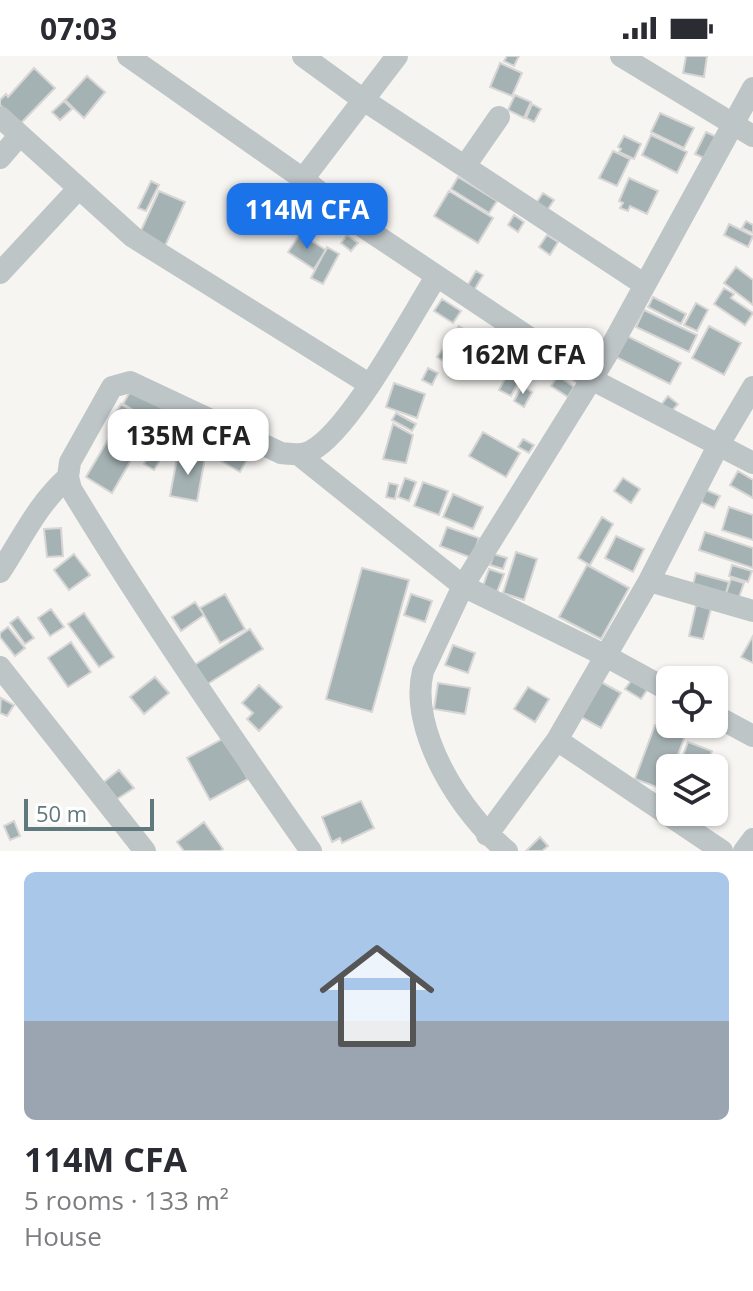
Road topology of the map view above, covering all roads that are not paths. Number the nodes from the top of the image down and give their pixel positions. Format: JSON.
{"nodes":[{"id":1,"x":128,"y":56,"type":"edge"},
{"id":2,"x":303,"y":56,"type":"edge"},
{"id":3,"x":397,"y":56,"type":"edge"},
{"id":4,"x":621,"y":56,"type":"edge"},
{"id":5,"x":753,"y":88,"type":"edge"},
{"id":6,"x":362,"y":99,"type":"junction"},
{"id":7,"x":0,"y":117,"type":"edge"},
{"id":8,"x":499,"y":117,"type":"dead end"},
{"id":9,"x":733,"y":124,"type":"junction"},
{"id":10,"x":19,"y":136,"type":"junction"},
{"id":11,"x":753,"y":136,"type":"edge"},
{"id":12,"x":0,"y":158,"type":"edge"},
{"id":13,"x":465,"y":166,"type":"junction"},
{"id":14,"x":303,"y":179,"type":"junction"},
{"id":15,"x":78,"y":189,"type":"junction"},
{"id":16,"x":0,"y":273,"type":"edge"},
{"id":17,"x":436,"y":277,"type":"junction"},
{"id":18,"x":645,"y":285,"type":"junction"},
{"id":19,"x":591,"y":379,"type":"junction"},
{"id":20,"x":369,"y":384,"type":"junction"},
{"id":21,"x":753,"y":387,"type":"edge"},
{"id":22,"x":718,"y":446,"type":"junction"},
{"id":23,"x":299,"y":455,"type":"junction"},
{"id":24,"x":753,"y":463,"type":"edge"},
{"id":25,"x":68,"y":477,"type":"junction"},
{"id":26,"x":0,"y":572,"type":"edge"},
{"id":27,"x":649,"y":581,"type":"junction"},
{"id":28,"x":463,"y":586,"type":"junction"},
{"id":29,"x":753,"y":611,"type":"edge"},
{"id":30,"x":604,"y":655,"type":"junction"},
{"id":31,"x":0,"y":667,"type":"edge"},
{"id":32,"x":656,"y":683,"type":"edge"},
{"id":33,"x":728,"y":723,"type":"edge"},
{"id":34,"x":753,"y":736,"type":"edge"},
{"id":35,"x":557,"y":740,"type":"junction"},
{"id":36,"x":487,"y":835,"type":"junction"},
{"id":37,"x":753,"y":839,"type":"edge"},
{"id":38,"x":145,"y":851,"type":"edge"},
{"id":39,"x":311,"y":851,"type":"edge"},
{"id":40,"x":507,"y":851,"type":"edge"},
{"id":41,"x":722,"y":851,"type":"edge"},
{"id":42,"x":744,"y":851,"type":"edge"}],
"edges":[{"from":1,"to":14,"type":"street"},
{"from":2,"to":6,"type":"street"},
{"from":3,"to":6,"type":"street"},
{"from":4,"to":9,"type":"street"},
{"from":5,"to":9,"type":"street"},
{"from":6,"to":13,"type":"street"},
{"from":6,"to":14,"type":"street"},
{"from":7,"to":10,"type":"street"},
{"from":8,"to":13,"type":"street"},
{"from":9,"to":11,"type":"street"},
{"from":9,"to":18,"type":"street"},
{"from":10,"to":12,"type":"street"},
{"from":10,"to":15,"type":"street"},
{"from":13,"to":18,"type":"street"},
{"from":14,"to":17,"type":"street"},
{"from":15,"to":16,"type":"street"},
{"from":15,"to":20,"type":"street"},
{"from":17,"to":19,"type":"street"},
{"from":17,"to":20,"type":"street"},
{"from":18,"to":19,"type":"street"},
{"from":19,"to":22,"type":"street"},
{"from":19,"to":28,"type":"street"},
{"from":20,"to":23,"type":"street"},
{"from":21,"to":22,"type":"street"},
{"from":22,"to":24,"type":"street"},
{"from":22,"to":27,"type":"street"},
{"from":23,"to":25,"type":"street"},
{"from":23,"to":28,"type":"street"},
{"from":25,"to":26,"type":"street"},
{"from":25,"to":39,"type":"street"},
{"from":27,"to":29,"type":"street"},
{"from":27,"to":30,"type":"street"},
{"from":28,"to":30,"type":"street"},
{"from":28,"to":36,"type":"street"},
{"from":30,"to":32,"type":"street"},
{"from":30,"to":35,"type":"street"},
{"from":31,"to":38,"type":"street"},
{"from":33,"to":34,"type":"street"},
{"from":35,"to":36,"type":"street"},
{"from":35,"to":41,"type":"street"},
{"from":36,"to":40,"type":"street"},
{"from":37,"to":42,"type":"street"}]}
